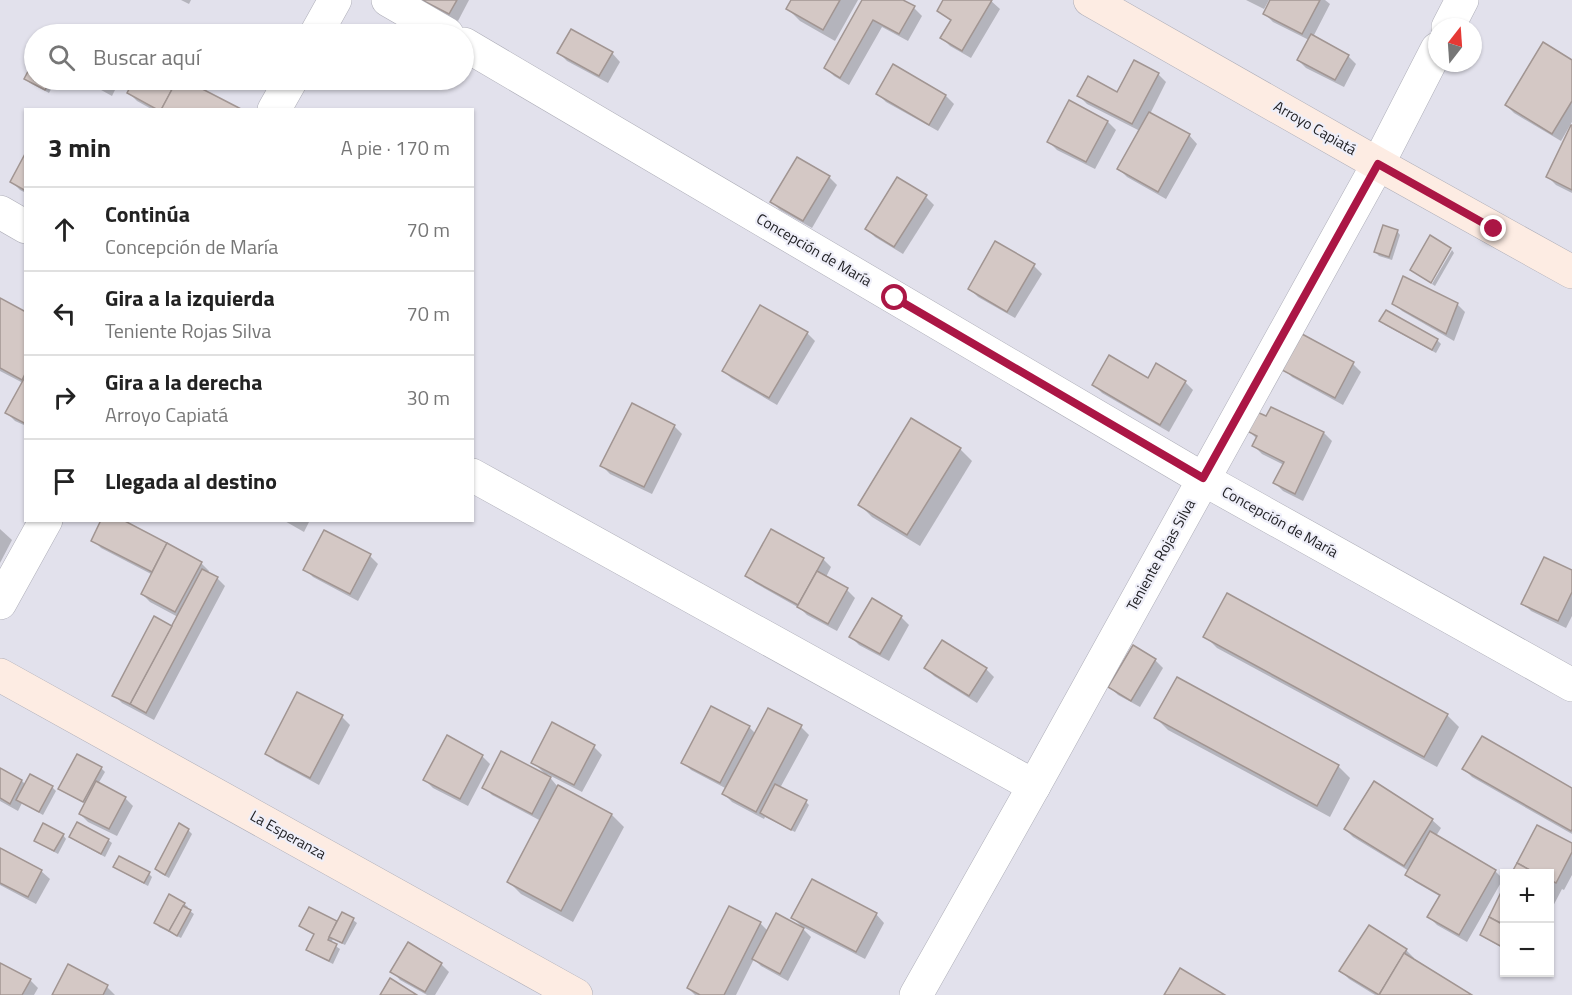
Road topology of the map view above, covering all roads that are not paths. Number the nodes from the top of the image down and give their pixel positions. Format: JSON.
{"nodes":[{"id":1,"x":335,"y":0,"type":"edge"},
{"id":2,"x":388,"y":0,"type":"edge"},
{"id":3,"x":1090,"y":0,"type":"edge"},
{"id":4,"x":1462,"y":0,"type":"edge"},
{"id":5,"x":1453,"y":18,"type":"edge"},
{"id":6,"x":322,"y":24,"type":"edge"},
{"id":7,"x":430,"y":24,"type":"edge"},
{"id":8,"x":474,"y":50,"type":"edge"},
{"id":9,"x":1428,"y":67,"type":"edge"},
{"id":10,"x":285,"y":90,"type":"edge"},
{"id":11,"x":275,"y":108,"type":"edge"},
{"id":12,"x":1378,"y":164,"type":"junction"},
{"id":13,"x":0,"y":212,"type":"edge"},
{"id":14,"x":24,"y":226,"type":"edge"},
{"id":15,"x":1572,"y":272,"type":"edge"},
{"id":16,"x":474,"y":476,"type":"edge"},
{"id":17,"x":1203,"y":478,"type":"junction"},
{"id":18,"x":45,"y":522,"type":"edge"},
{"id":19,"x":0,"y":603,"type":"edge"},
{"id":20,"x":0,"y":675,"type":"edge"},
{"id":21,"x":1572,"y":685,"type":"edge"},
{"id":22,"x":1034,"y":786,"type":"junction"},
{"id":23,"x":576,"y":995,"type":"edge"},
{"id":24,"x":916,"y":995,"type":"edge"}],
"edges":[{"from":1,"to":6,"type":"street"},
{"from":2,"to":7,"type":"street"},
{"from":3,"to":12,"type":"street","name":"Arroyo Capiatá"},
{"from":4,"to":5,"type":"street"},
{"from":8,"to":17,"type":"street","name":"Concepción de María"},
{"from":9,"to":12,"type":"street","name":"Teniente Rojas Silva"},
{"from":10,"to":11,"type":"street"},
{"from":12,"to":15,"type":"street","name":"Arroyo Capiatá"},
{"from":12,"to":17,"type":"street","name":"Teniente Rojas Silva"},
{"from":13,"to":14,"type":"street"},
{"from":16,"to":22,"type":"street"},
{"from":17,"to":21,"type":"street","name":"Concepción de María"},
{"from":17,"to":22,"type":"street","name":"Teniente Rojas Silva"},
{"from":18,"to":19,"type":"street"},
{"from":20,"to":23,"type":"street","name":"La Esperanza"},
{"from":22,"to":24,"type":"street","name":"Teniente Rojas Silva"}]}
